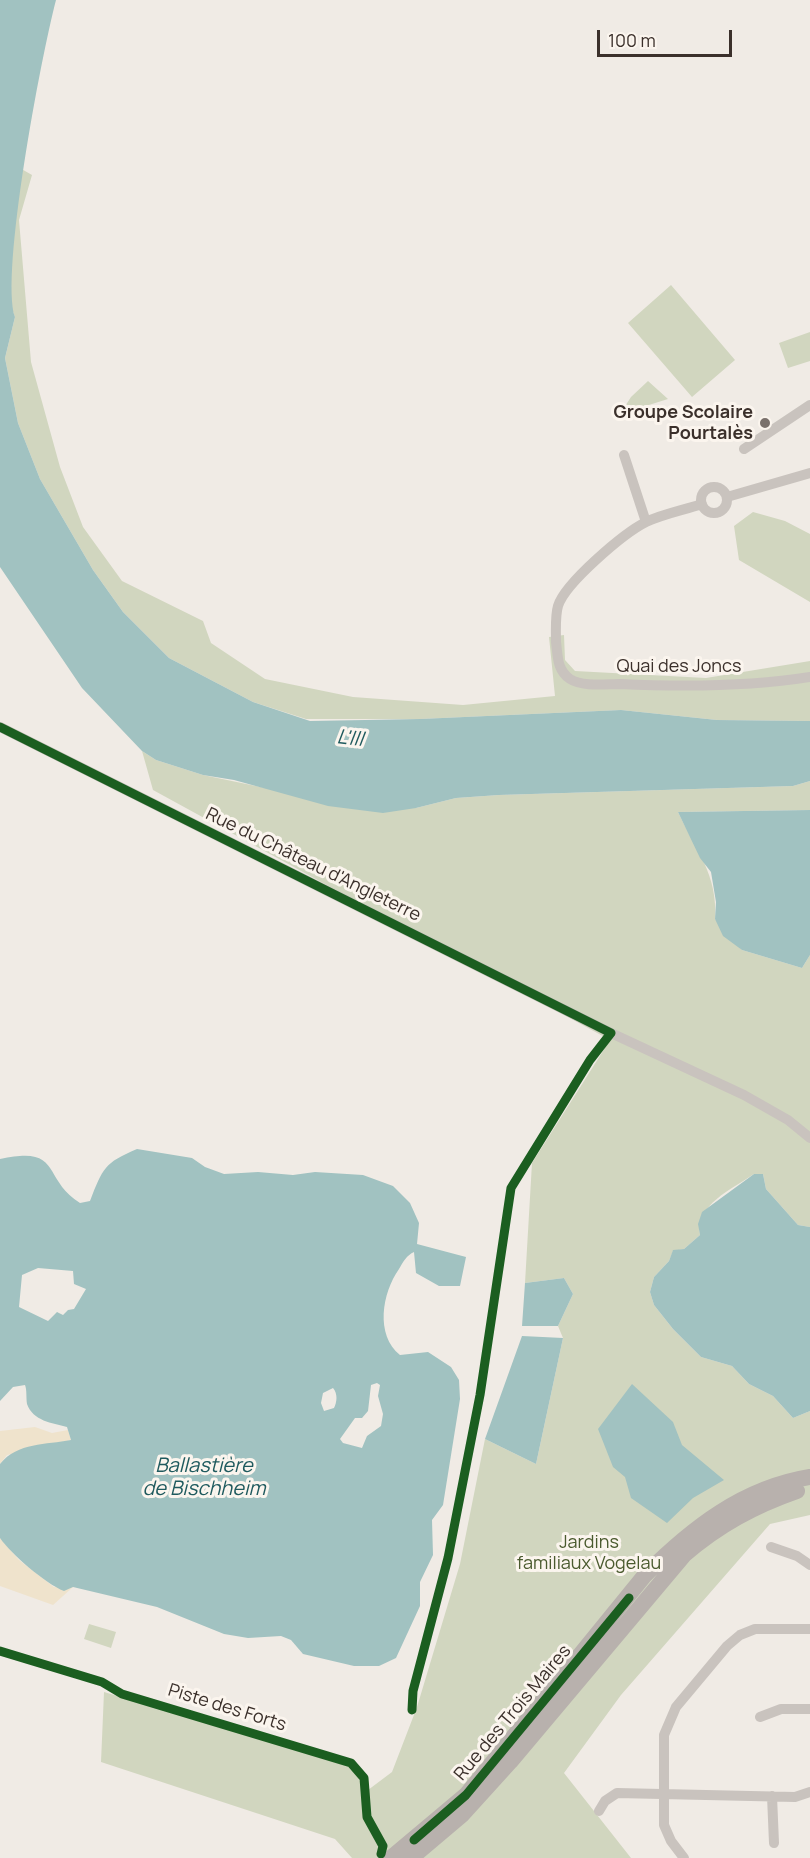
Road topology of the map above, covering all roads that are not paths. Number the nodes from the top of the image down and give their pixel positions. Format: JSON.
{"nodes":[{"id":1,"x":810,"y":405,"type":"edge"},
{"id":2,"x":744,"y":449,"type":"dead end"},
{"id":3,"x":624,"y":455,"type":"dead end"},
{"id":4,"x":810,"y":472,"type":"edge"},
{"id":5,"x":727,"y":497,"type":"junction"},
{"id":6,"x":702,"y":504,"type":"junction"},
{"id":7,"x":646,"y":522,"type":"junction"},
{"id":8,"x":810,"y":677,"type":"edge"},
{"id":9,"x":0,"y":727,"type":"edge"},
{"id":10,"x":810,"y":1138,"type":"edge"},
{"id":11,"x":810,"y":1477,"type":"edge"},
{"id":12,"x":810,"y":1488,"type":"edge"},
{"id":13,"x":771,"y":1547,"type":"dead end"},
{"id":14,"x":810,"y":1565,"type":"edge"},
{"id":15,"x":810,"y":1629,"type":"edge"},
{"id":16,"x":810,"y":1709,"type":"edge"},
{"id":17,"x":760,"y":1717,"type":"dead end"},
{"id":18,"x":810,"y":1792,"type":"edge"},
{"id":19,"x":663,"y":1795,"type":"junction"},
{"id":20,"x":772,"y":1796,"type":"junction"},
{"id":21,"x":599,"y":1810,"type":"dead end"},
{"id":22,"x":774,"y":1843,"type":"dead end"},
{"id":23,"x":425,"y":1851,"type":"edge"},
{"id":24,"x":400,"y":1856,"type":"edge"},
{"id":25,"x":684,"y":1858,"type":"edge"}],
"edges":[{"from":1,"to":2,"type":"street"},
{"from":3,"to":7,"type":"street"},
{"from":4,"to":5,"type":"street"},
{"from":5,"to":6,"type":"street"},
{"from":5,"to":6,"type":"street"},
{"from":6,"to":7,"type":"street"},
{"from":7,"to":8,"type":"street","name":"Quai des Joncs"},
{"from":9,"to":10,"type":"street","name":"Rue du Château d'Angleterre"},
{"from":11,"to":24,"type":"main road","name":"Rue des Trois Maires"},
{"from":12,"to":23,"type":"main road","name":"Rue des Trois Maires"},
{"from":13,"to":14,"type":"street"},
{"from":15,"to":19,"type":"street"},
{"from":16,"to":17,"type":"street"},
{"from":18,"to":20,"type":"street"},
{"from":19,"to":20,"type":"street"},
{"from":19,"to":21,"type":"street"},
{"from":19,"to":25,"type":"street"},
{"from":20,"to":22,"type":"street"},
{"from":23,"to":24,"type":"main road","name":"Rue des Trois Maires"}]}
